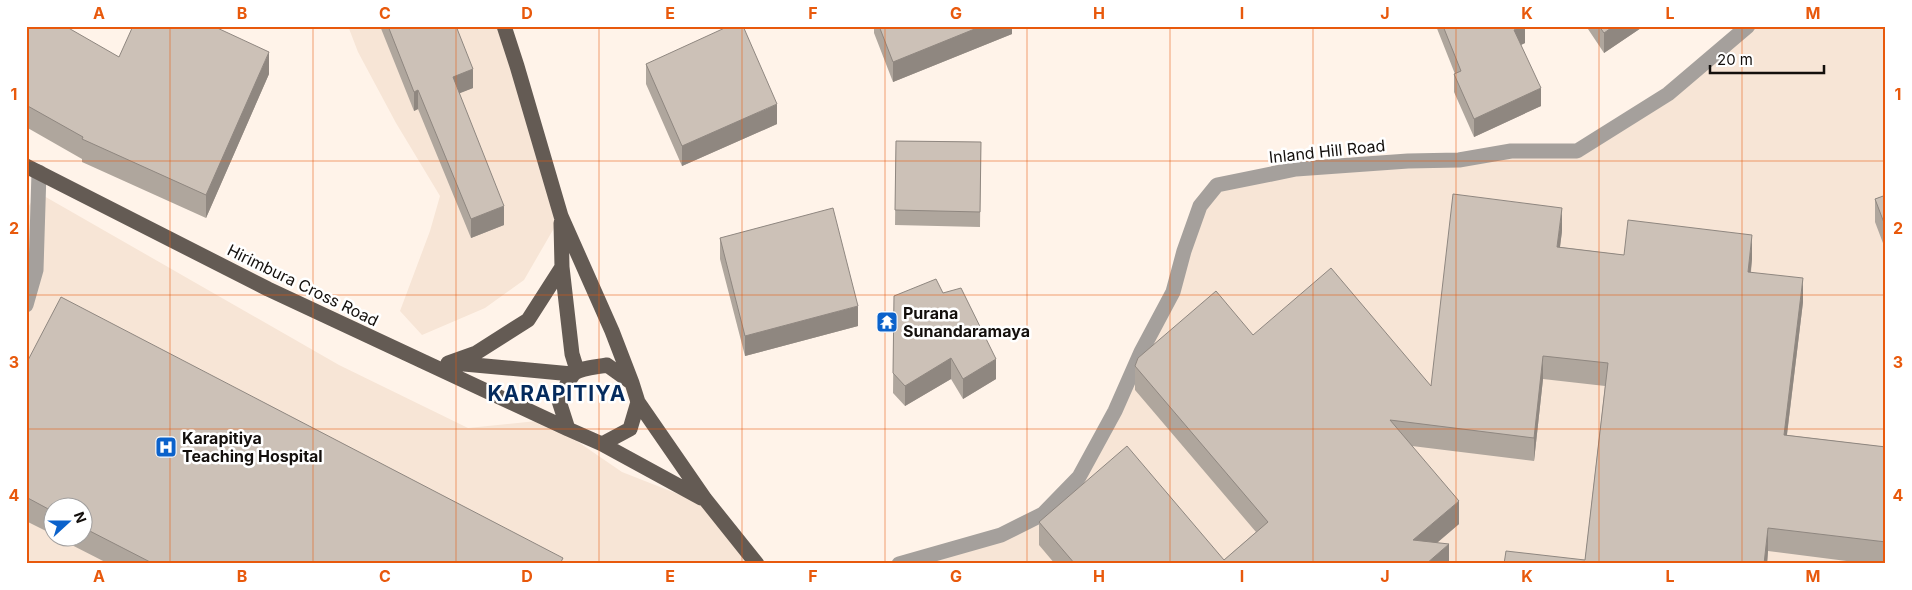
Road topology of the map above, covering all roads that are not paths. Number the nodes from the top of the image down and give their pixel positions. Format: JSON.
{"nodes":[{"id":1,"x":504,"y":26,"type":"edge"},
{"id":2,"x":1748,"y":26,"type":"edge"},
{"id":3,"x":32,"y":169,"type":"edge"},
{"id":4,"x":561,"y":216,"type":"junction"},
{"id":5,"x":562,"y":267,"type":"junction"},
{"id":6,"x":26,"y":305,"type":"edge"},
{"id":7,"x":419,"y":360,"type":"junction"},
{"id":8,"x":448,"y":363,"type":"junction"},
{"id":9,"x":575,"y":372,"type":"junction"},
{"id":10,"x":632,"y":383,"type":"junction"},
{"id":11,"x":638,"y":402,"type":"junction"},
{"id":12,"x":568,"y":429,"type":"junction"},
{"id":13,"x":602,"y":444,"type":"junction"},
{"id":14,"x":704,"y":500,"type":"junction"},
{"id":15,"x":757,"y":564,"type":"edge"},
{"id":16,"x":899,"y":564,"type":"edge"}],
"edges":[{"from":1,"to":4,"type":"main road"},
{"from":2,"to":16,"type":"street","name":"Inland Hill Road"},
{"from":3,"to":6,"type":"street"},
{"from":3,"to":7,"type":"main road","name":"Hirimbura Cross Road"},
{"from":4,"to":5,"type":"main road"},
{"from":4,"to":10,"type":"main road"},
{"from":5,"to":8,"type":"main road"},
{"from":5,"to":9,"type":"main road"},
{"from":7,"to":8,"type":"main road"},
{"from":7,"to":12,"type":"main road","name":"Hirimbura Cross Road"},
{"from":8,"to":9,"type":"main road"},
{"from":9,"to":10,"type":"main road"},
{"from":9,"to":12,"type":"main road"},
{"from":10,"to":11,"type":"main road"},
{"from":11,"to":13,"type":"main road"},
{"from":11,"to":14,"type":"main road"},
{"from":12,"to":13,"type":"main road"},
{"from":13,"to":14,"type":"main road"},
{"from":14,"to":15,"type":"main road"}]}
